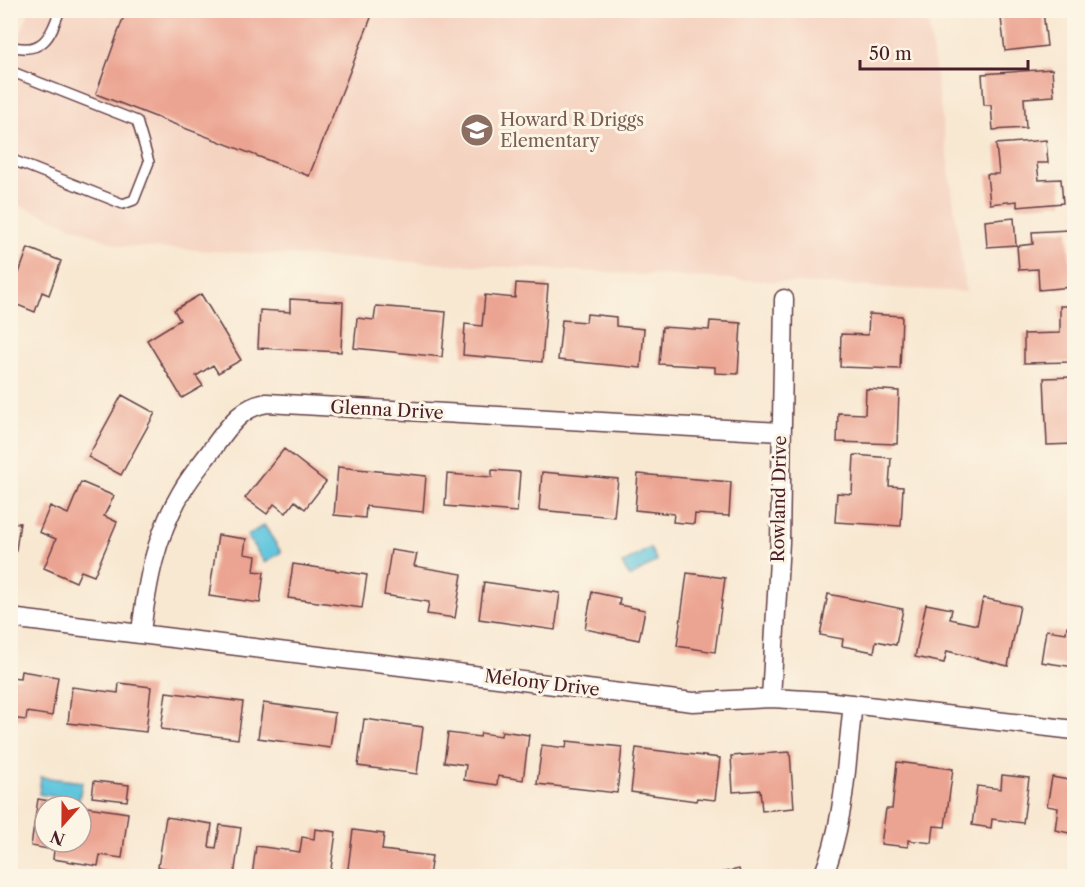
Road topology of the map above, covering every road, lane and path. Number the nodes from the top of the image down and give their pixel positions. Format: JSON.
{"nodes":[{"id":1,"x":60,"y":10,"type":"edge"},
{"id":2,"x":10,"y":46,"type":"edge"},
{"id":3,"x":10,"y":71,"type":"edge"},
{"id":4,"x":10,"y":159,"type":"edge"},
{"id":5,"x":784,"y":299,"type":"dead end"},
{"id":6,"x":780,"y":432,"type":"junction"},
{"id":7,"x":10,"y":618,"type":"edge"},
{"id":8,"x":141,"y":632,"type":"junction"},
{"id":9,"x":771,"y":698,"type":"junction"},
{"id":10,"x":853,"y":704,"type":"junction"},
{"id":11,"x":1074,"y":730,"type":"edge"},
{"id":12,"x":823,"y":876,"type":"edge"}],
"edges":[{"from":1,"to":2,"type":"lane"},
{"from":3,"to":4,"type":"lane"},
{"from":5,"to":6,"type":"street","name":"Rowland Drive"},
{"from":6,"to":8,"type":"street","name":"Glenna Drive"},
{"from":6,"to":9,"type":"street","name":"Rowland Drive"},
{"from":7,"to":8,"type":"street","name":"Melony Drive"},
{"from":8,"to":9,"type":"street","name":"Melony Drive"},
{"from":9,"to":10,"type":"street","name":"Melony Drive"},
{"from":10,"to":11,"type":"street","name":"Melony Drive"},
{"from":10,"to":12,"type":"street"}]}
